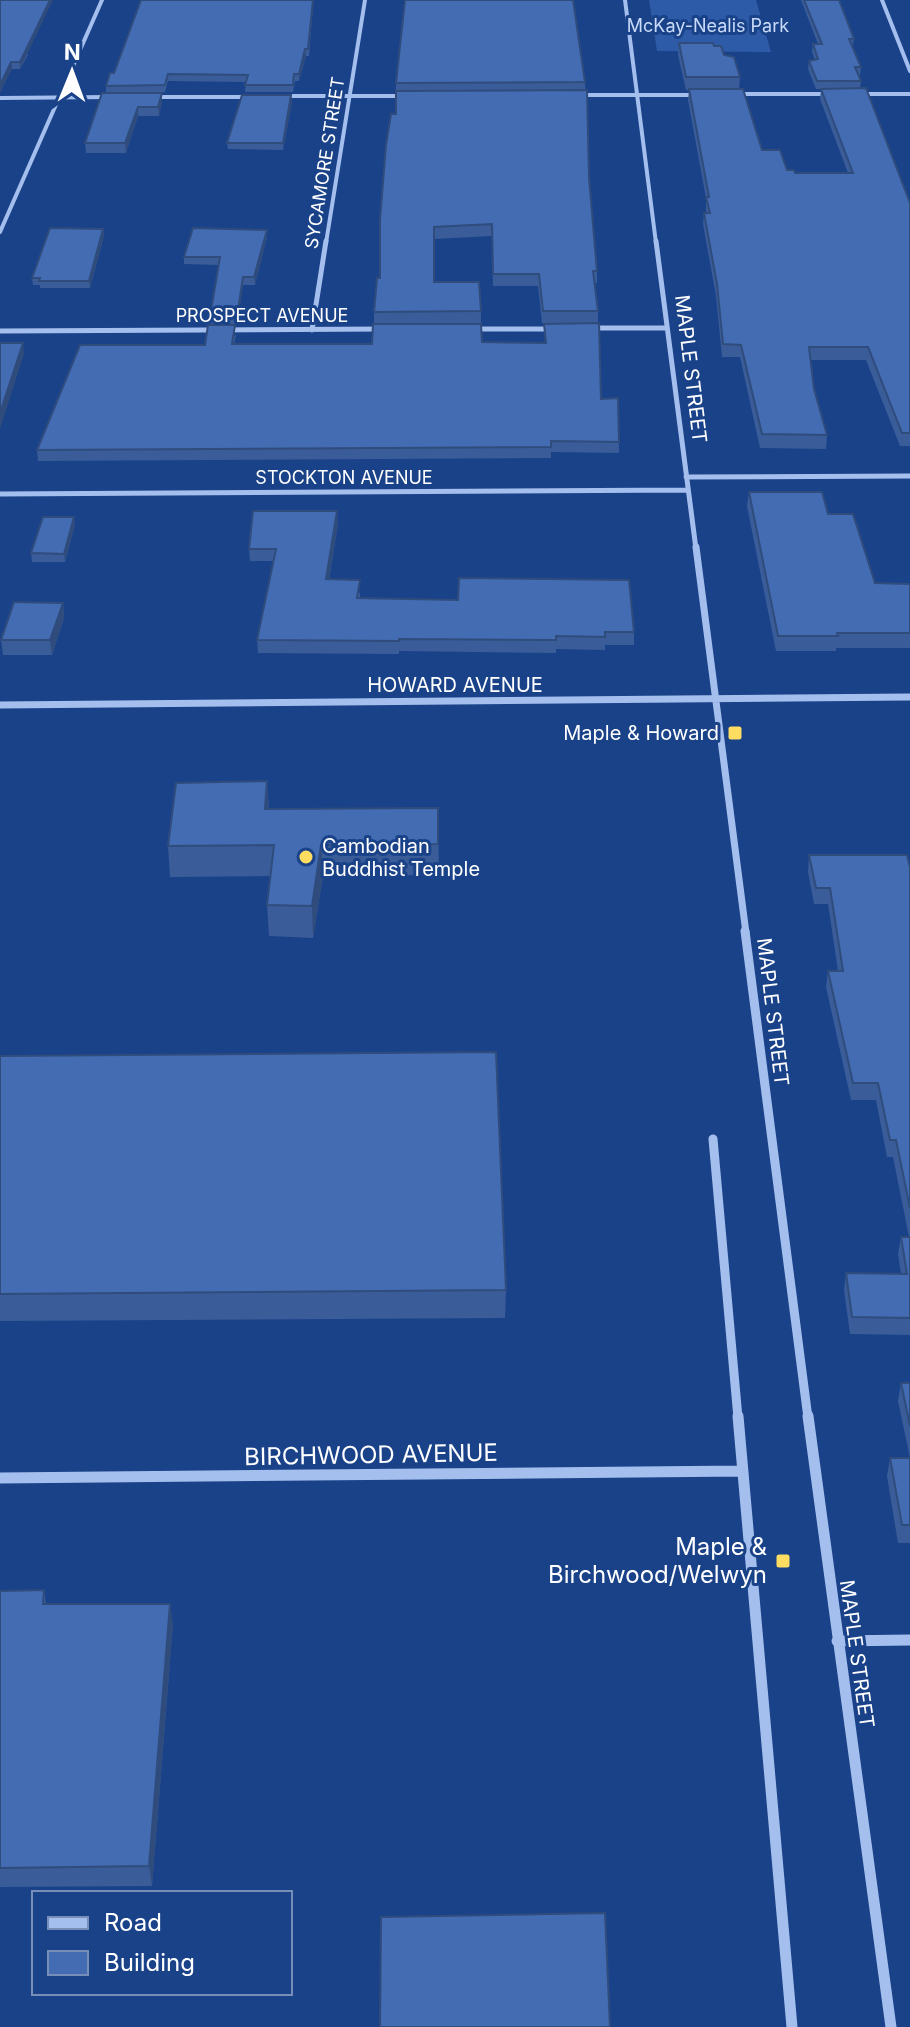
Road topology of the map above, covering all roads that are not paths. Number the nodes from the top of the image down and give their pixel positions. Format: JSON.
{"nodes":[{"id":1,"x":102,"y":0,"type":"edge"},
{"id":2,"x":365,"y":0,"type":"edge"},
{"id":3,"x":625,"y":0,"type":"edge"},
{"id":4,"x":882,"y":0,"type":"edge"},
{"id":5,"x":910,"y":71,"type":"edge"},
{"id":6,"x":728,"y":94,"type":"edge"},
{"id":7,"x":834,"y":94,"type":"edge"},
{"id":8,"x":849,"y":94,"type":"edge"},
{"id":9,"x":910,"y":94,"type":"edge"},
{"id":10,"x":573,"y":95,"type":"edge"},
{"id":11,"x":637,"y":95,"type":"junction"},
{"id":12,"x":713,"y":95,"type":"edge"},
{"id":13,"x":273,"y":96,"type":"edge"},
{"id":14,"x":350,"y":96,"type":"junction"},
{"id":15,"x":414,"y":96,"type":"edge"},
{"id":16,"x":59,"y":97,"type":"junction"},
{"id":17,"x":120,"y":97,"type":"edge"},
{"id":18,"x":151,"y":97,"type":"edge"},
{"id":19,"x":258,"y":97,"type":"edge"},
{"id":20,"x":0,"y":98,"type":"edge"},
{"id":21,"x":0,"y":232,"type":"edge"},
{"id":22,"x":559,"y":328,"type":"edge"},
{"id":23,"x":575,"y":328,"type":"edge"},
{"id":24,"x":667,"y":328,"type":"junction"},
{"id":25,"x":389,"y":329,"type":"edge"},
{"id":26,"x":466,"y":329,"type":"edge"},
{"id":27,"x":312,"y":330,"type":"junction"},
{"id":28,"x":0,"y":331,"type":"edge"},
{"id":29,"x":910,"y":476,"type":"edge"},
{"id":30,"x":686,"y":477,"type":"junction"},
{"id":31,"x":688,"y":490,"type":"junction"},
{"id":32,"x":0,"y":494,"type":"edge"},
{"id":33,"x":910,"y":697,"type":"edge"},
{"id":34,"x":715,"y":699,"type":"junction"},
{"id":35,"x":0,"y":705,"type":"edge"},
{"id":36,"x":713,"y":1139,"type":"dead end"},
{"id":37,"x":742,"y":1471,"type":"junction"},
{"id":38,"x":0,"y":1478,"type":"edge"},
{"id":39,"x":910,"y":1640,"type":"edge"},
{"id":40,"x":837,"y":1641,"type":"junction"},
{"id":41,"x":792,"y":2027,"type":"edge"},
{"id":42,"x":891,"y":2027,"type":"edge"}],
"edges":[{"from":1,"to":16,"type":"street"},
{"from":2,"to":14,"type":"street","name":"SYCAMORE STREET"},
{"from":3,"to":11,"type":"street","name":"MAPLE STREET"},
{"from":4,"to":5,"type":"street"},
{"from":6,"to":7,"type":"street"},
{"from":8,"to":9,"type":"street"},
{"from":10,"to":11,"type":"street"},
{"from":11,"to":12,"type":"street"},
{"from":11,"to":24,"type":"street","name":"MAPLE STREET"},
{"from":13,"to":14,"type":"street"},
{"from":14,"to":15,"type":"street"},
{"from":14,"to":27,"type":"street","name":"SYCAMORE STREET"},
{"from":16,"to":17,"type":"street"},
{"from":16,"to":20,"type":"street"},
{"from":16,"to":21,"type":"street"},
{"from":18,"to":19,"type":"street"},
{"from":22,"to":26,"type":"street"},
{"from":23,"to":24,"type":"street"},
{"from":24,"to":30,"type":"street","name":"MAPLE STREET"},
{"from":25,"to":27,"type":"street","name":"PROSPECT AVENUE"},
{"from":27,"to":28,"type":"street","name":"PROSPECT AVENUE"},
{"from":29,"to":30,"type":"street"},
{"from":30,"to":31,"type":"street","name":"MAPLE STREET"},
{"from":31,"to":32,"type":"street","name":"STOCKTON AVENUE"},
{"from":31,"to":34,"type":"street","name":"MAPLE STREET"},
{"from":33,"to":34,"type":"street","name":"HOWARD AVENUE"},
{"from":34,"to":35,"type":"street","name":"HOWARD AVENUE"},
{"from":34,"to":40,"type":"street","name":"MAPLE STREET"},
{"from":36,"to":37,"type":"street"},
{"from":37,"to":38,"type":"street","name":"BIRCHWOOD AVENUE"},
{"from":37,"to":41,"type":"street"},
{"from":39,"to":40,"type":"street"},
{"from":40,"to":42,"type":"street","name":"MAPLE STREET"}]}
